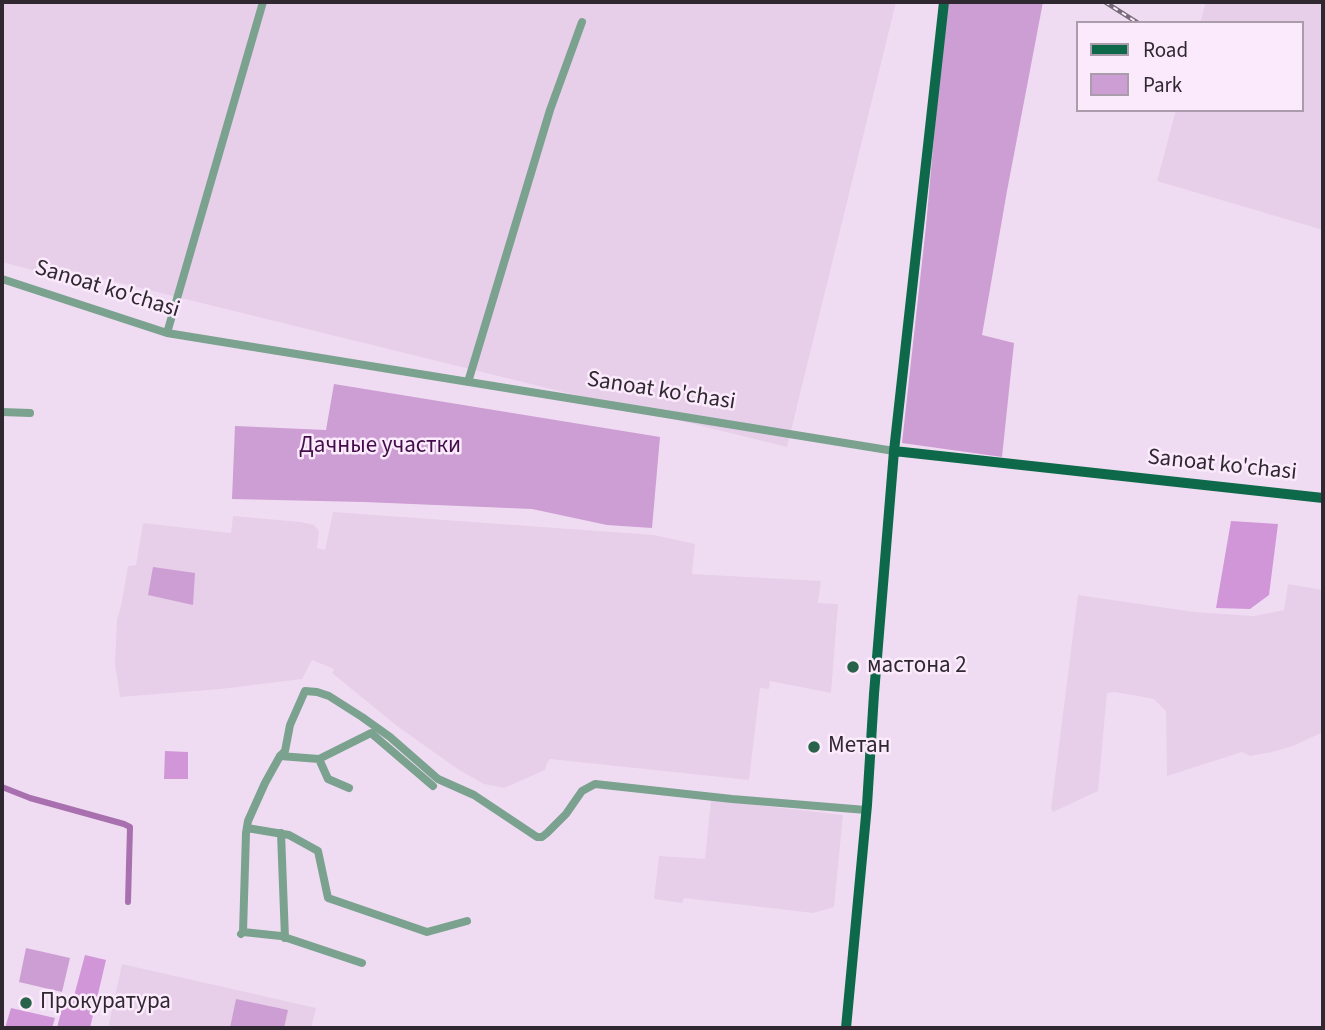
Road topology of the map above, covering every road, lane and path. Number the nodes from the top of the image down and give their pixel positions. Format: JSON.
{"nodes":[{"id":1,"x":263,"y":2,"type":"edge"},
{"id":2,"x":944,"y":2,"type":"edge"},
{"id":3,"x":582,"y":22,"type":"dead end"},
{"id":4,"x":2,"y":279,"type":"edge"},
{"id":5,"x":167,"y":333,"type":"junction"},
{"id":6,"x":468,"y":382,"type":"junction"},
{"id":7,"x":2,"y":412,"type":"edge"},
{"id":8,"x":30,"y":413,"type":"dead end"},
{"id":9,"x":894,"y":451,"type":"junction"},
{"id":10,"x":1323,"y":498,"type":"edge"},
{"id":11,"x":280,"y":756,"type":"junction"},
{"id":12,"x":319,"y":759,"type":"junction"},
{"id":13,"x":433,"y":786,"type":"dead end"},
{"id":14,"x":349,"y":788,"type":"dead end"},
{"id":15,"x":866,"y":810,"type":"junction"},
{"id":16,"x":247,"y":828,"type":"junction"},
{"id":17,"x":281,"y":833,"type":"junction"},
{"id":18,"x":467,"y":922,"type":"dead end"},
{"id":19,"x":285,"y":938,"type":"junction"},
{"id":20,"x":362,"y":963,"type":"dead end"},
{"id":21,"x":846,"y":1028,"type":"edge"}],
"edges":[{"from":1,"to":5,"type":"street"},
{"from":2,"to":9,"type":"main road"},
{"from":3,"to":6,"type":"street"},
{"from":4,"to":5,"type":"street","name":"Sanoat ko'chasi"},
{"from":5,"to":6,"type":"street","name":"Sanoat ko'chasi"},
{"from":6,"to":9,"type":"street","name":"Sanoat ko'chasi"},
{"from":7,"to":8,"type":"street"},
{"from":9,"to":10,"type":"main road","name":"Sanoat ko'chasi"},
{"from":9,"to":15,"type":"main road"},
{"from":11,"to":12,"type":"street"},
{"from":11,"to":15,"type":"street"},
{"from":11,"to":16,"type":"street"},
{"from":12,"to":13,"type":"street"},
{"from":12,"to":14,"type":"street"},
{"from":15,"to":21,"type":"main road"},
{"from":16,"to":17,"type":"street"},
{"from":16,"to":19,"type":"street"},
{"from":17,"to":18,"type":"street"},
{"from":17,"to":19,"type":"street"},
{"from":19,"to":20,"type":"street"}]}
